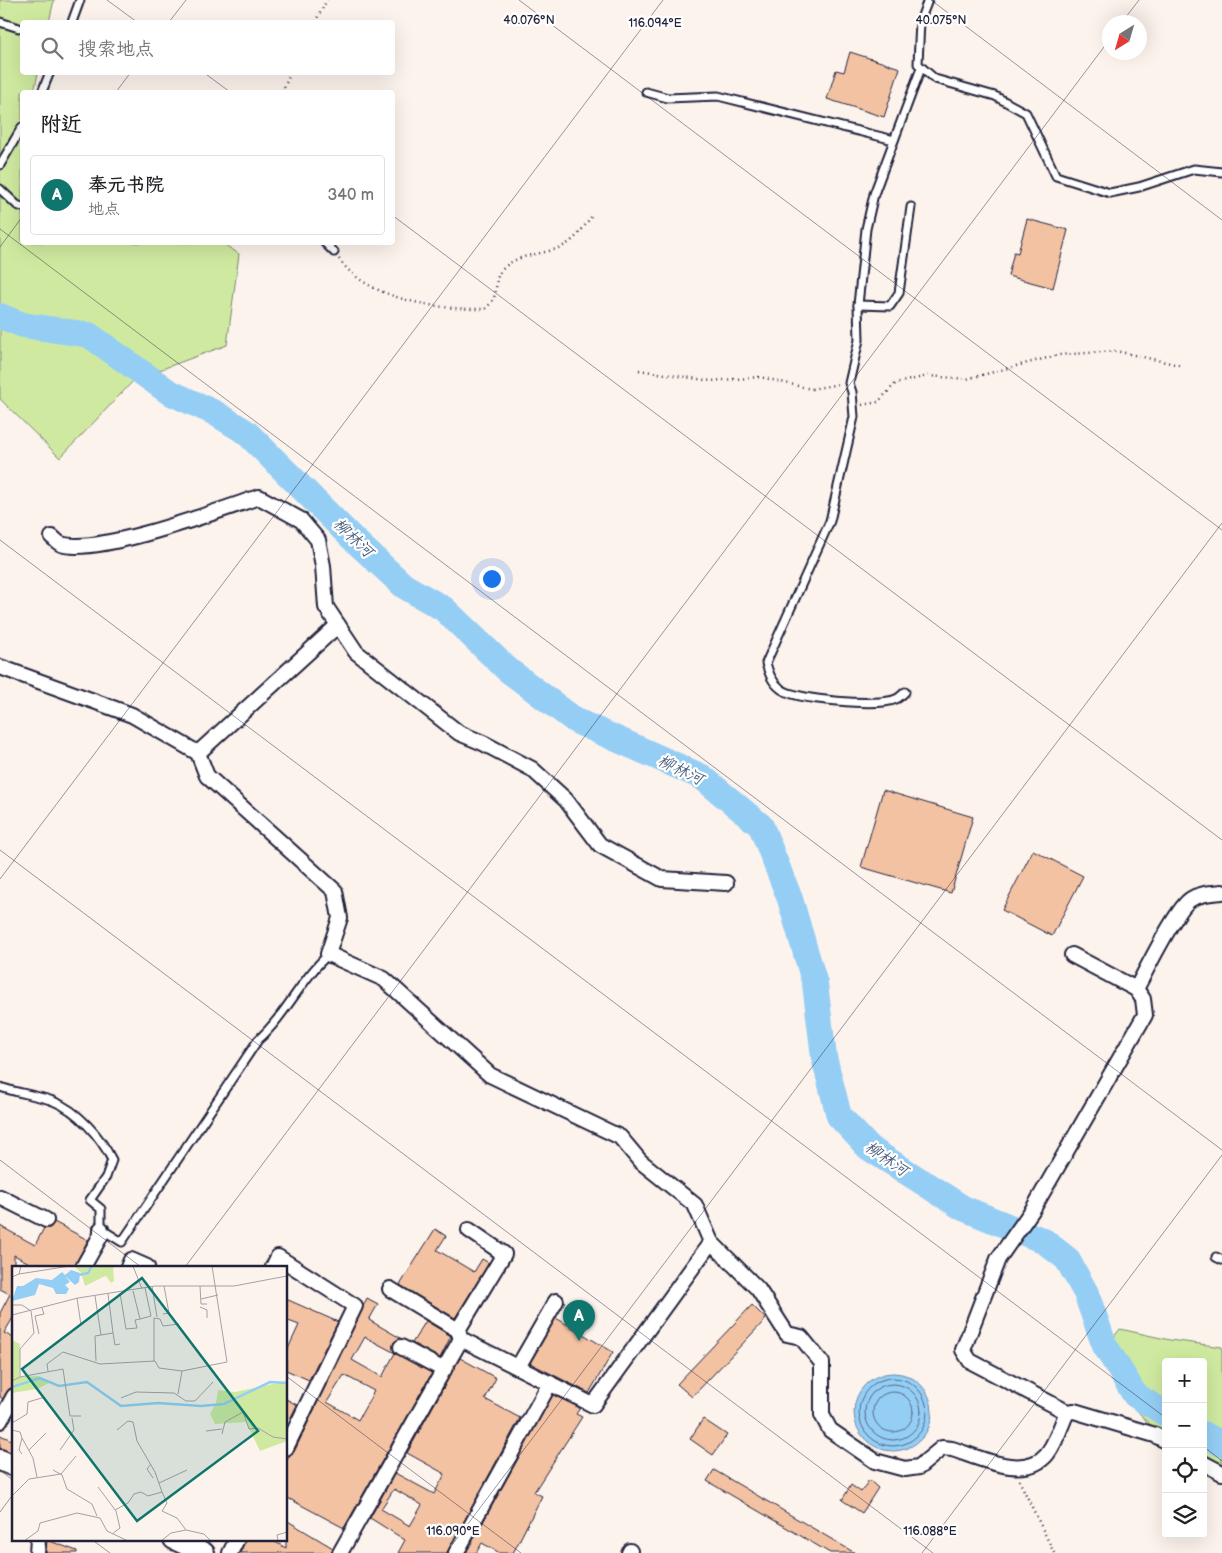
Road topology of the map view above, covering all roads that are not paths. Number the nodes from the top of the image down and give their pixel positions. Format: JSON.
{"nodes":[{"id":1,"x":80,"y":0,"type":"edge"},
{"id":2,"x":928,"y":0,"type":"edge"},
{"id":3,"x":73,"y":20,"type":"edge"},
{"id":4,"x":0,"y":22,"type":"edge"},
{"id":5,"x":20,"y":27,"type":"edge"},
{"id":6,"x":921,"y":68,"type":"junction"},
{"id":7,"x":49,"y":75,"type":"edge"},
{"id":8,"x":43,"y":90,"type":"edge"},
{"id":9,"x":646,"y":92,"type":"dead end"},
{"id":10,"x":20,"y":130,"type":"edge"},
{"id":11,"x":894,"y":140,"type":"junction"},
{"id":12,"x":0,"y":166,"type":"edge"},
{"id":13,"x":1222,"y":172,"type":"edge"},
{"id":14,"x":0,"y":190,"type":"edge"},
{"id":15,"x":20,"y":206,"type":"edge"},
{"id":16,"x":911,"y":207,"type":"dead end"},
{"id":17,"x":327,"y":245,"type":"edge"},
{"id":18,"x":334,"y":252,"type":"road end"},
{"id":19,"x":858,"y":305,"type":"junction"},
{"id":20,"x":52,"y":537,"type":"dead end"},
{"id":21,"x":338,"y":625,"type":"junction"},
{"id":22,"x":0,"y":667,"type":"edge"},
{"id":23,"x":905,"y":692,"type":"dead end"},
{"id":24,"x":198,"y":753,"type":"junction"},
{"id":25,"x":726,"y":883,"type":"dead end"},
{"id":26,"x":1222,"y":892,"type":"edge"},
{"id":27,"x":329,"y":954,"type":"junction"},
{"id":28,"x":1072,"y":955,"type":"dead end"},
{"id":29,"x":1136,"y":989,"type":"junction"},
{"id":30,"x":0,"y":1087,"type":"edge"},
{"id":31,"x":0,"y":1197,"type":"edge"},
{"id":32,"x":46,"y":1220,"type":"dead end"},
{"id":33,"x":101,"y":1229,"type":"junction"},
{"id":34,"x":469,"y":1230,"type":"dead end"},
{"id":35,"x":711,"y":1242,"type":"junction"},
{"id":36,"x":84,"y":1266,"type":"edge"},
{"id":37,"x":128,"y":1266,"type":"edge"},
{"id":38,"x":145,"y":1266,"type":"edge"},
{"id":39,"x":273,"y":1266,"type":"edge"},
{"id":40,"x":390,"y":1290,"type":"dead end"},
{"id":41,"x":556,"y":1301,"type":"dead end"},
{"id":42,"x":460,"y":1335,"type":"junction"},
{"id":43,"x":401,"y":1347,"type":"dead end"},
{"id":44,"x":518,"y":1367,"type":"junction"},
{"id":45,"x":444,"y":1370,"type":"junction"},
{"id":46,"x":550,"y":1383,"type":"junction"},
{"id":47,"x":12,"y":1400,"type":"edge"},
{"id":48,"x":1067,"y":1412,"type":"junction"},
{"id":49,"x":0,"y":1421,"type":"edge"},
{"id":50,"x":1162,"y":1439,"type":"edge"},
{"id":51,"x":288,"y":1444,"type":"edge"},
{"id":52,"x":0,"y":1460,"type":"edge"},
{"id":53,"x":12,"y":1465,"type":"edge"},
{"id":54,"x":1207,"y":1465,"type":"edge"},
{"id":55,"x":1222,"y":1473,"type":"edge"},
{"id":56,"x":38,"y":1540,"type":"edge"},
{"id":57,"x":176,"y":1540,"type":"edge"},
{"id":58,"x":236,"y":1540,"type":"edge"},
{"id":59,"x":37,"y":1553,"type":"edge"},
{"id":60,"x":204,"y":1553,"type":"edge"},
{"id":61,"x":230,"y":1553,"type":"edge"},
{"id":62,"x":340,"y":1553,"type":"edge"},
{"id":63,"x":456,"y":1553,"type":"edge"}],
"edges":[{"from":1,"to":3,"type":"lane"},
{"from":2,"to":6,"type":"lane"},
{"from":4,"to":5,"type":"lane"},
{"from":6,"to":11,"type":"lane"},
{"from":6,"to":13,"type":"lane"},
{"from":7,"to":8,"type":"lane"},
{"from":9,"to":11,"type":"lane"},
{"from":10,"to":12,"type":"lane"},
{"from":11,"to":19,"type":"lane"},
{"from":14,"to":15,"type":"lane"},
{"from":16,"to":19,"type":"lane"},
{"from":17,"to":18,"type":"lane"},
{"from":19,"to":23,"type":"lane"},
{"from":20,"to":21,"type":"street"},
{"from":21,"to":24,"type":"street"},
{"from":21,"to":25,"type":"street"},
{"from":22,"to":24,"type":"street"},
{"from":24,"to":27,"type":"street"},
{"from":26,"to":29,"type":"street"},
{"from":27,"to":33,"type":"lane"},
{"from":27,"to":35,"type":"street"},
{"from":28,"to":29,"type":"street"},
{"from":29,"to":48,"type":"street"},
{"from":30,"to":33,"type":"lane"},
{"from":31,"to":32,"type":"street"},
{"from":33,"to":36,"type":"street"},
{"from":34,"to":42,"type":"street"},
{"from":35,"to":46,"type":"street"},
{"from":35,"to":48,"type":"street"},
{"from":37,"to":38,"type":"street"},
{"from":39,"to":51,"type":"street"},
{"from":40,"to":42,"type":"street"},
{"from":41,"to":44,"type":"street"},
{"from":42,"to":44,"type":"street"},
{"from":42,"to":45,"type":"street"},
{"from":43,"to":45,"type":"street"},
{"from":44,"to":46,"type":"street"},
{"from":45,"to":62,"type":"street"},
{"from":46,"to":63,"type":"street"},
{"from":47,"to":49,"type":"street"},
{"from":48,"to":50,"type":"street"},
{"from":52,"to":53,"type":"street"},
{"from":54,"to":55,"type":"street"},
{"from":56,"to":59,"type":"street"},
{"from":57,"to":60,"type":"street"},
{"from":58,"to":61,"type":"street"}]}
